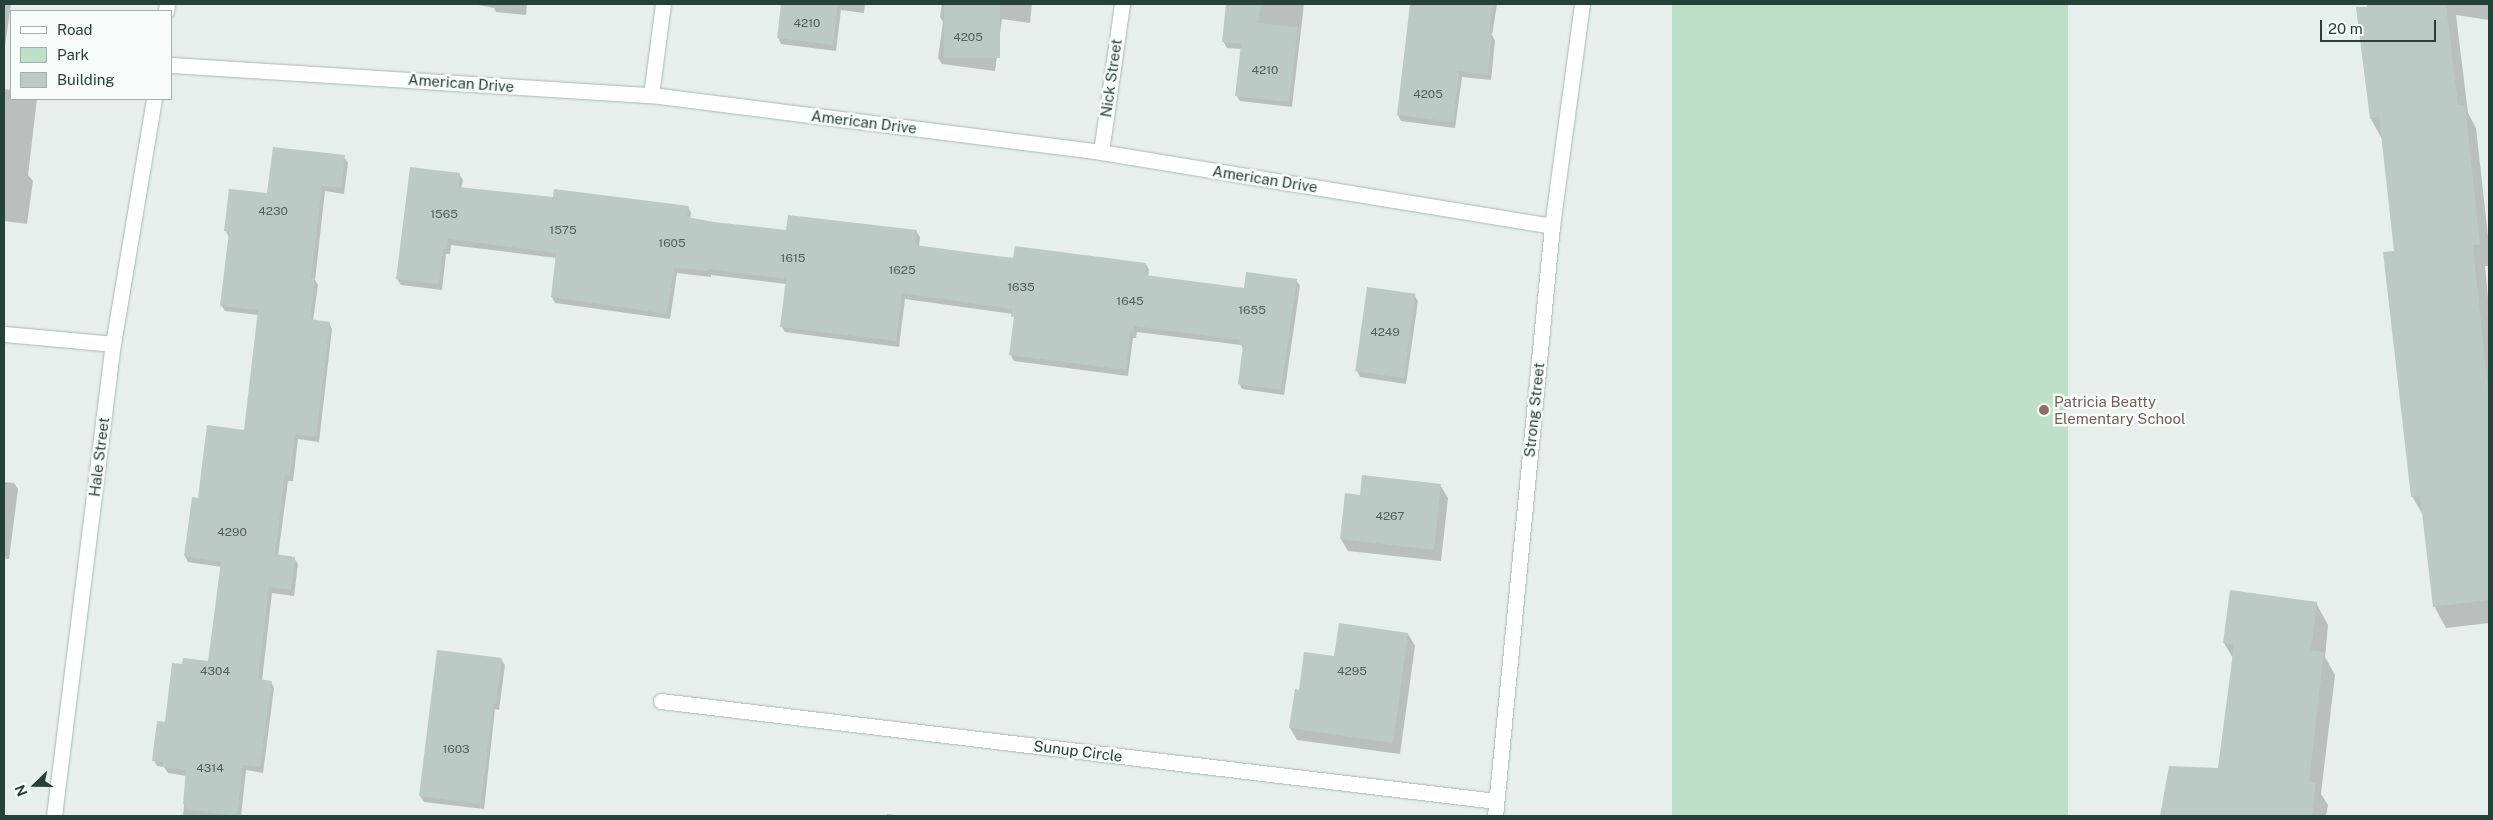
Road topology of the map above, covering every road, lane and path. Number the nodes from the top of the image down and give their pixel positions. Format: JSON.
{"nodes":[{"id":1,"x":664,"y":4,"type":"edge"},
{"id":2,"x":1122,"y":4,"type":"edge"},
{"id":3,"x":1582,"y":4,"type":"edge"},
{"id":4,"x":172,"y":65,"type":"edge"},
{"id":5,"x":651,"y":95,"type":"junction"},
{"id":6,"x":154,"y":100,"type":"edge"},
{"id":7,"x":1101,"y":152,"type":"junction"},
{"id":8,"x":1552,"y":226,"type":"junction"},
{"id":9,"x":4,"y":334,"type":"edge"},
{"id":10,"x":113,"y":344,"type":"junction"},
{"id":11,"x":661,"y":701,"type":"dead end"},
{"id":12,"x":1495,"y":809,"type":"edge"},
{"id":13,"x":54,"y":816,"type":"edge"}],
"edges":[{"from":1,"to":5,"type":"street"},
{"from":2,"to":7,"type":"street","name":"Nick Street"},
{"from":3,"to":8,"type":"street","name":"Strong Street"},
{"from":4,"to":5,"type":"street","name":"American Drive"},
{"from":5,"to":7,"type":"street","name":"American Drive"},
{"from":6,"to":10,"type":"street","name":"Hale Street"},
{"from":7,"to":8,"type":"street","name":"American Drive"},
{"from":8,"to":12,"type":"street","name":"Strong Street"},
{"from":9,"to":10,"type":"street"},
{"from":10,"to":13,"type":"street","name":"Hale Street"},
{"from":11,"to":12,"type":"street","name":"Sunup Circle"}]}
